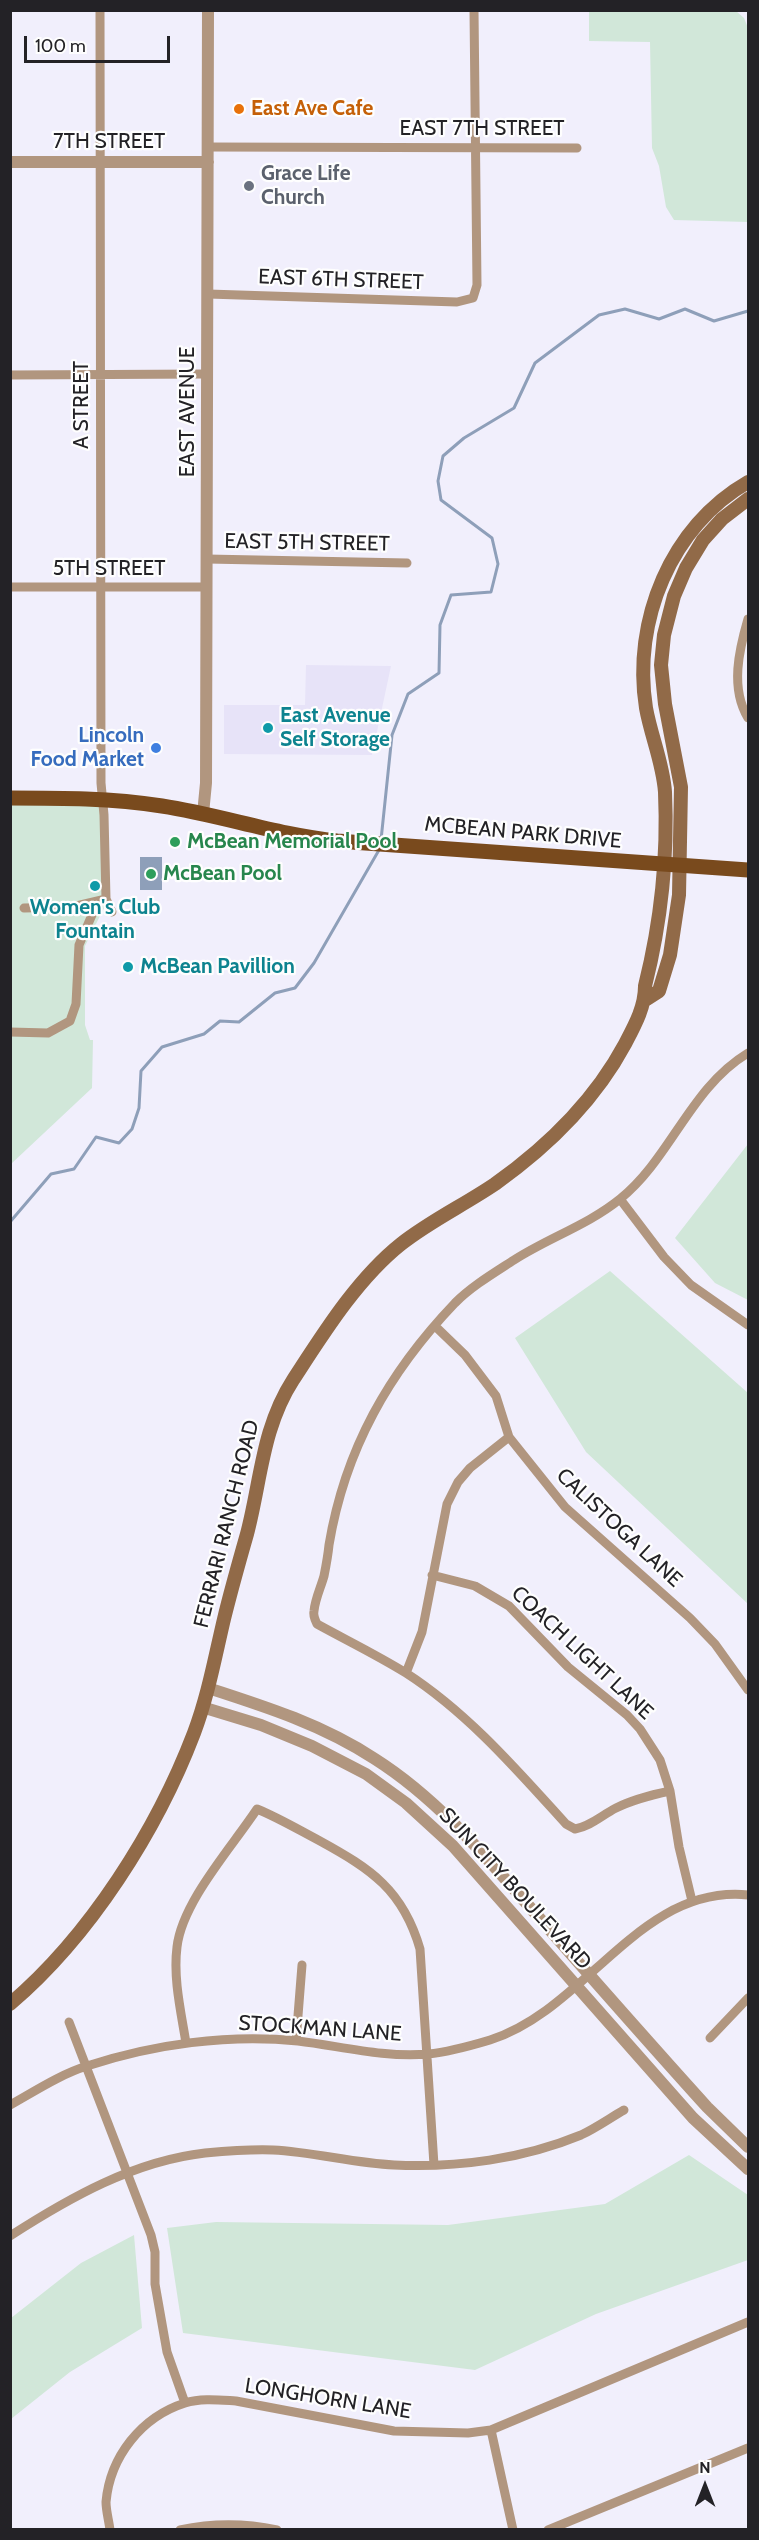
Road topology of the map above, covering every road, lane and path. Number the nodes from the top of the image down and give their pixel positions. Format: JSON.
{"nodes":[{"id":1,"x":100,"y":10,"type":"edge"},
{"id":2,"x":208,"y":10,"type":"edge"},
{"id":3,"x":474,"y":10,"type":"edge"},
{"id":4,"x":208,"y":147,"type":"junction"},
{"id":5,"x":477,"y":147,"type":"junction"},
{"id":6,"x":577,"y":147,"type":"dead end"},
{"id":7,"x":10,"y":162,"type":"edge"},
{"id":8,"x":100,"y":162,"type":"junction"},
{"id":9,"x":208,"y":162,"type":"junction"},
{"id":10,"x":208,"y":294,"type":"junction"},
{"id":11,"x":207,"y":374,"type":"junction"},
{"id":12,"x":10,"y":375,"type":"edge"},
{"id":13,"x":100,"y":375,"type":"junction"},
{"id":14,"x":748,"y":482,"type":"edge"},
{"id":15,"x":748,"y":499,"type":"edge"},
{"id":16,"x":207,"y":559,"type":"junction"},
{"id":17,"x":407,"y":563,"type":"dead end"},
{"id":18,"x":10,"y":587,"type":"edge"},
{"id":19,"x":100,"y":587,"type":"junction"},
{"id":20,"x":207,"y":587,"type":"junction"},
{"id":21,"x":748,"y":619,"type":"edge"},
{"id":22,"x":748,"y":718,"type":"edge"},
{"id":23,"x":10,"y":798,"type":"edge"},
{"id":24,"x":103,"y":799,"type":"junction"},
{"id":25,"x":203,"y":814,"type":"junction"},
{"id":26,"x":672,"y":866,"type":"junction"},
{"id":27,"x":748,"y":870,"type":"edge"},
{"id":28,"x":102,"y":900,"type":"junction"},
{"id":29,"x":24,"y":908,"type":"dead end"},
{"id":30,"x":112,"y":912,"type":"dead end"},
{"id":31,"x":10,"y":1032,"type":"edge"},
{"id":32,"x":748,"y":1053,"type":"edge"},
{"id":33,"x":620,"y":1199,"type":"junction"},
{"id":34,"x":748,"y":1325,"type":"edge"},
{"id":35,"x":436,"y":1327,"type":"junction"},
{"id":36,"x":509,"y":1437,"type":"junction"},
{"id":37,"x":432,"y":1575,"type":"junction"},
{"id":38,"x":406,"y":1674,"type":"junction"},
{"id":39,"x":208,"y":1688,"type":"junction"},
{"id":40,"x":748,"y":1690,"type":"edge"},
{"id":41,"x":202,"y":1707,"type":"junction"},
{"id":42,"x":670,"y":1791,"type":"junction"},
{"id":43,"x":748,"y":1895,"type":"edge"},
{"id":44,"x":692,"y":1901,"type":"junction"},
{"id":45,"x":302,"y":1965,"type":"dead end"},
{"id":46,"x":584,"y":1981,"type":"junction"},
{"id":47,"x":748,"y":1998,"type":"edge"},
{"id":48,"x":10,"y":2004,"type":"edge"},
{"id":49,"x":69,"y":2022,"type":"dead end"},
{"id":50,"x":710,"y":2038,"type":"dead end"},
{"id":51,"x":296,"y":2041,"type":"junction"},
{"id":52,"x":186,"y":2043,"type":"junction"},
{"id":53,"x":428,"y":2054,"type":"junction"},
{"id":54,"x":86,"y":2066,"type":"junction"},
{"id":55,"x":10,"y":2105,"type":"edge"},
{"id":56,"x":624,"y":2110,"type":"dead end"},
{"id":57,"x":748,"y":2147,"type":"edge"},
{"id":58,"x":434,"y":2165,"type":"junction"},
{"id":59,"x":748,"y":2169,"type":"edge"},
{"id":60,"x":127,"y":2172,"type":"junction"},
{"id":61,"x":10,"y":2236,"type":"edge"},
{"id":62,"x":748,"y":2322,"type":"edge"},
{"id":63,"x":185,"y":2403,"type":"junction"},
{"id":64,"x":491,"y":2430,"type":"junction"},
{"id":65,"x":748,"y":2448,"type":"edge"},
{"id":66,"x":110,"y":2529,"type":"edge"},
{"id":67,"x":180,"y":2529,"type":"edge"},
{"id":68,"x":277,"y":2529,"type":"edge"},
{"id":69,"x":513,"y":2529,"type":"edge"},
{"id":70,"x":548,"y":2529,"type":"edge"}],
"edges":[{"from":1,"to":8,"type":"street","name":"A STREET"},
{"from":2,"to":4,"type":"street","name":"EAST AVENUE"},
{"from":3,"to":5,"type":"street"},
{"from":4,"to":5,"type":"street","name":"EAST 7TH STREET"},
{"from":4,"to":9,"type":"street","name":"EAST AVENUE"},
{"from":5,"to":6,"type":"street","name":"EAST 7TH STREET"},
{"from":5,"to":10,"type":"street","name":"EAST 6TH STREET"},
{"from":7,"to":8,"type":"street","name":"7TH STREET"},
{"from":8,"to":9,"type":"street","name":"7TH STREET"},
{"from":8,"to":13,"type":"street","name":"A STREET"},
{"from":9,"to":10,"type":"street","name":"EAST AVENUE"},
{"from":10,"to":11,"type":"street","name":"EAST AVENUE"},
{"from":11,"to":13,"type":"street"},
{"from":11,"to":16,"type":"street","name":"EAST AVENUE"},
{"from":12,"to":13,"type":"street"},
{"from":13,"to":19,"type":"street","name":"A STREET"},
{"from":14,"to":26,"type":"main road","name":"FERRARI RANCH ROAD"},
{"from":15,"to":26,"type":"main road","name":"FERRARI RANCH ROAD"},
{"from":16,"to":17,"type":"street","name":"EAST 5TH STREET"},
{"from":16,"to":20,"type":"street","name":"EAST AVENUE"},
{"from":18,"to":19,"type":"street","name":"5TH STREET"},
{"from":19,"to":20,"type":"street","name":"5TH STREET"},
{"from":19,"to":24,"type":"street","name":"A STREET"},
{"from":20,"to":25,"type":"street","name":"EAST AVENUE"},
{"from":21,"to":22,"type":"street"},
{"from":23,"to":24,"type":"main road","name":"MCBEAN PARK DRIVE"},
{"from":24,"to":25,"type":"main road","name":"MCBEAN PARK DRIVE"},
{"from":24,"to":28,"type":"street","name":"A STREET"},
{"from":25,"to":26,"type":"main road","name":"MCBEAN PARK DRIVE"},
{"from":26,"to":27,"type":"main road","name":"MCBEAN PARK DRIVE"},
{"from":26,"to":39,"type":"main road","name":"FERRARI RANCH ROAD"},
{"from":28,"to":29,"type":"street"},
{"from":28,"to":30,"type":"street"},
{"from":28,"to":31,"type":"street"},
{"from":32,"to":33,"type":"street"},
{"from":33,"to":34,"type":"street"},
{"from":33,"to":35,"type":"street"},
{"from":35,"to":36,"type":"street","name":"CALISTOGA LANE"},
{"from":35,"to":38,"type":"street"},
{"from":36,"to":37,"type":"street"},
{"from":36,"to":40,"type":"street","name":"CALISTOGA LANE"},
{"from":37,"to":38,"type":"street"},
{"from":37,"to":42,"type":"street","name":"COACH LIGHT LANE"},
{"from":38,"to":42,"type":"street"},
{"from":39,"to":41,"type":"main road","name":"FERRARI RANCH ROAD"},
{"from":39,"to":46,"type":"street","name":"SUN CITY BOULEVARD"},
{"from":41,"to":46,"type":"street","name":"SUN CITY BOULEVARD"},
{"from":41,"to":48,"type":"main road","name":"FERRARI RANCH ROAD"},
{"from":42,"to":44,"type":"street","name":"COACH LIGHT LANE"},
{"from":43,"to":44,"type":"street","name":"STOCKMAN LANE"},
{"from":44,"to":46,"type":"street","name":"STOCKMAN LANE"},
{"from":45,"to":51,"type":"street"},
{"from":46,"to":53,"type":"street","name":"STOCKMAN LANE"},
{"from":46,"to":57,"type":"street","name":"SUN CITY BOULEVARD"},
{"from":46,"to":59,"type":"street","name":"SUN CITY BOULEVARD"},
{"from":47,"to":50,"type":"street"},
{"from":49,"to":54,"type":"street"},
{"from":51,"to":52,"type":"street","name":"STOCKMAN LANE"},
{"from":51,"to":53,"type":"street","name":"STOCKMAN LANE"},
{"from":52,"to":53,"type":"street"},
{"from":52,"to":54,"type":"street","name":"STOCKMAN LANE"},
{"from":53,"to":58,"type":"street"},
{"from":54,"to":55,"type":"street","name":"STOCKMAN LANE"},
{"from":54,"to":60,"type":"street"},
{"from":56,"to":58,"type":"street"},
{"from":58,"to":60,"type":"street"},
{"from":60,"to":61,"type":"street"},
{"from":60,"to":63,"type":"street"},
{"from":62,"to":64,"type":"street","name":"LONGHORN LANE"},
{"from":63,"to":64,"type":"street","name":"LONGHORN LANE"},
{"from":63,"to":66,"type":"street","name":"LONGHORN LANE"},
{"from":64,"to":69,"type":"street"},
{"from":65,"to":70,"type":"street"},
{"from":67,"to":68,"type":"street"}]}
